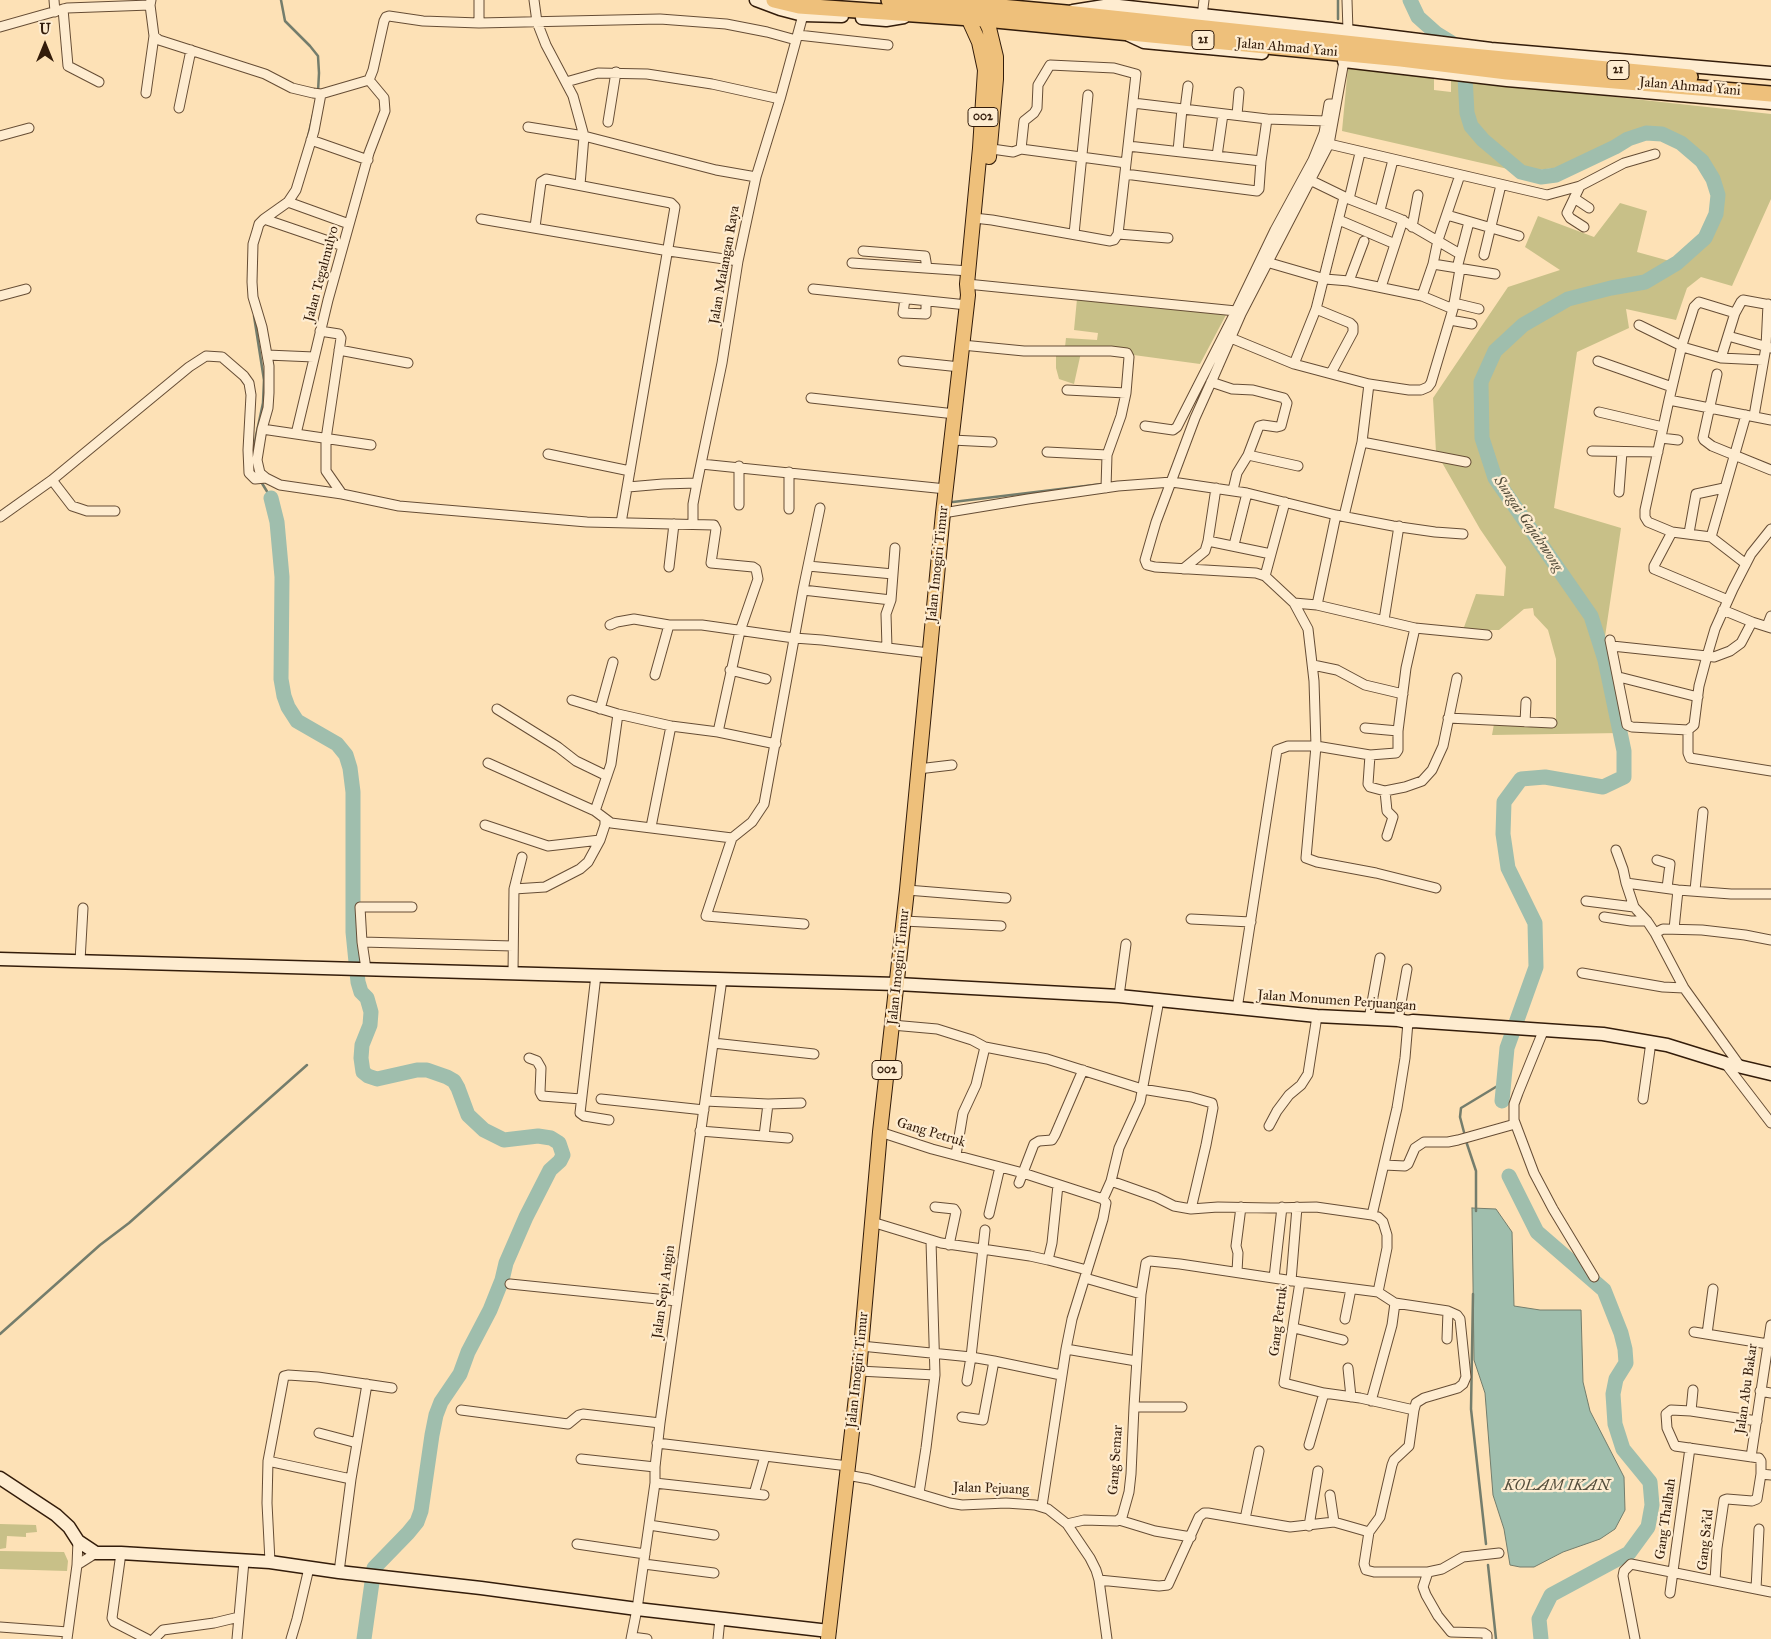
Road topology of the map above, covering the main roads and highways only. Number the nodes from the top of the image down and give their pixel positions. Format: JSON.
{"nodes":[{"id":1,"x":774,"y":0,"type":"edge"},
{"id":2,"x":815,"y":0,"type":"edge"},
{"id":3,"x":860,"y":0,"type":"edge"},
{"id":4,"x":889,"y":0,"type":"edge"},
{"id":5,"x":904,"y":0,"type":"edge"},
{"id":6,"x":963,"y":7,"type":"edge"},
{"id":7,"x":980,"y":8,"type":"edge"},
{"id":8,"x":1239,"y":38,"type":"junction"},
{"id":9,"x":1771,"y":84,"type":"edge"},
{"id":10,"x":1746,"y":86,"type":"junction"},
{"id":11,"x":1771,"y":94,"type":"edge"},
{"id":12,"x":985,"y":148,"type":"junction"},
{"id":13,"x":829,"y":1635,"type":"edge"}],
"edges":[{"from":1,"to":6,"type":"highway","name":"Jalan Ahmad Yani","number":"21"},
{"from":2,"to":3,"type":"highway"},
{"from":4,"to":5,"type":"highway","name":"Jalan Ahmad Yani","number":"21"},
{"from":5,"to":6,"type":"highway","name":"Jalan Ahmad Yani","number":"21"},
{"from":6,"to":7,"type":"highway","name":"Jalan Ahmad Yani","number":"21"},
{"from":6,"to":12,"type":"main road","name":"Jalan Imogiri Timur","number":"002"},
{"from":7,"to":8,"type":"highway","name":"Jalan Ahmad Yani","number":"21"},
{"from":7,"to":8,"type":"highway","name":"Jalan Ahmad Yani","number":"21"},
{"from":7,"to":12,"type":"main road","name":"Jalan Imogiri Timur","number":"002"},
{"from":8,"to":10,"type":"highway","name":"Jalan Ahmad Yani","number":"21"},
{"from":9,"to":10,"type":"highway","name":"Jalan Ahmad Yani","number":"21"},
{"from":10,"to":11,"type":"highway","name":"Jalan Ahmad Yani","number":"21"},
{"from":12,"to":13,"type":"main road","name":"Jalan Imogiri Timur","number":"002"}]}
